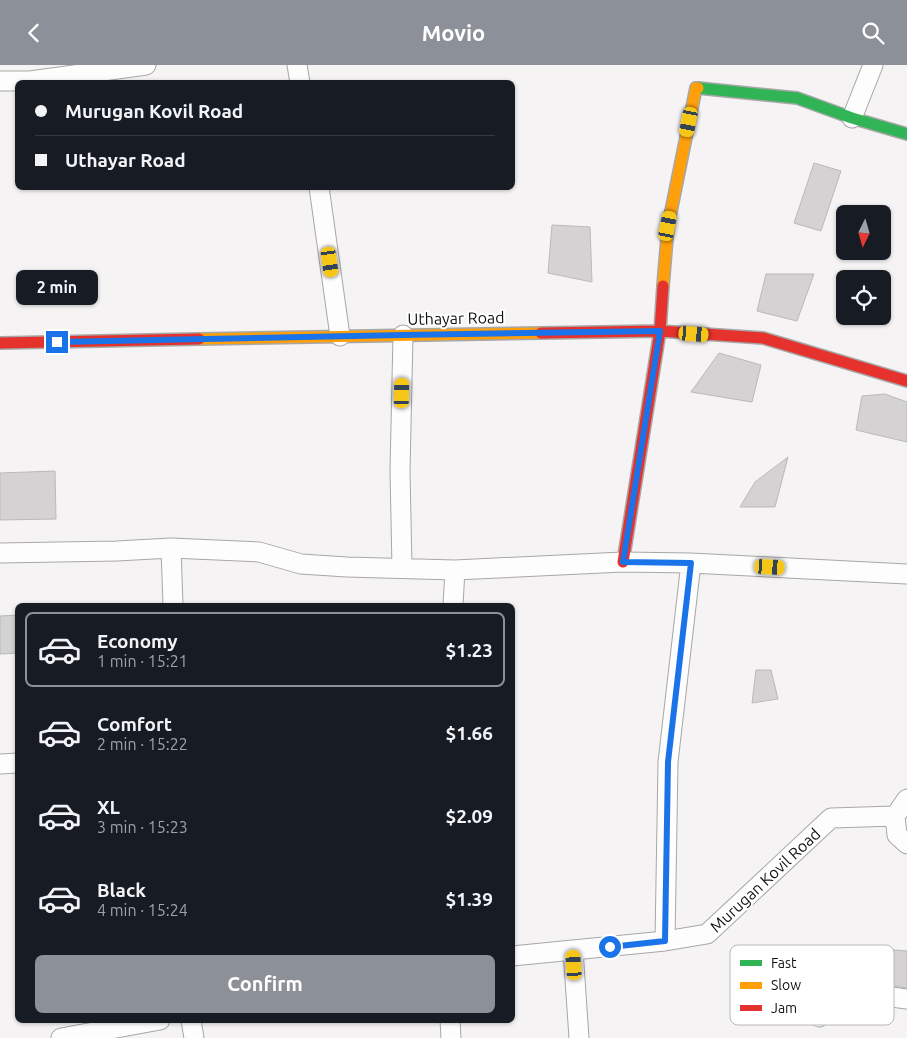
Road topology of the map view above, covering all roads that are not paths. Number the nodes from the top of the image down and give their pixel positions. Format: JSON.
{"nodes":[{"id":1,"x":146,"y":65,"type":"edge"},
{"id":2,"x":297,"y":65,"type":"edge"},
{"id":3,"x":873,"y":65,"type":"edge"},
{"id":4,"x":37,"y":80,"type":"edge"},
{"id":5,"x":300,"y":80,"type":"edge"},
{"id":6,"x":0,"y":81,"type":"edge"},
{"id":7,"x":15,"y":81,"type":"edge"},
{"id":8,"x":852,"y":118,"type":"junction"},
{"id":9,"x":907,"y":134,"type":"edge"},
{"id":10,"x":319,"y":190,"type":"edge"},
{"id":11,"x":660,"y":331,"type":"junction"},
{"id":12,"x":403,"y":335,"type":"junction"},
{"id":13,"x":340,"y":337,"type":"junction"},
{"id":14,"x":0,"y":343,"type":"edge"},
{"id":15,"x":907,"y":381,"type":"edge"},
{"id":16,"x":171,"y":548,"type":"junction"},
{"id":17,"x":0,"y":553,"type":"edge"},
{"id":18,"x":623,"y":562,"type":"junction"},
{"id":19,"x":691,"y":563,"type":"junction"},
{"id":20,"x":402,"y":568,"type":"junction"},
{"id":21,"x":455,"y":570,"type":"junction"},
{"id":22,"x":907,"y":574,"type":"edge"},
{"id":23,"x":173,"y":603,"type":"edge"},
{"id":24,"x":453,"y":603,"type":"edge"},
{"id":25,"x":15,"y":763,"type":"edge"},
{"id":26,"x":0,"y":765,"type":"edge"},
{"id":27,"x":907,"y":799,"type":"edge"},
{"id":28,"x":895,"y":815,"type":"junction"},
{"id":29,"x":907,"y":844,"type":"edge"},
{"id":30,"x":665,"y":941,"type":"junction"},
{"id":31,"x":573,"y":950,"type":"junction"},
{"id":32,"x":515,"y":956,"type":"edge"},
{"id":33,"x":894,"y":997,"type":"edge"},
{"id":34,"x":907,"y":999,"type":"edge"},
{"id":35,"x":144,"y":1023,"type":"edge"},
{"id":36,"x":192,"y":1023,"type":"edge"},
{"id":37,"x":450,"y":1023,"type":"edge"},
{"id":38,"x":61,"y":1038,"type":"edge"},
{"id":39,"x":194,"y":1038,"type":"edge"},
{"id":40,"x":451,"y":1038,"type":"edge"},
{"id":41,"x":579,"y":1038,"type":"edge"}],
"edges":[{"from":1,"to":4,"type":"street"},
{"from":2,"to":5,"type":"street"},
{"from":3,"to":8,"type":"street"},
{"from":6,"to":7,"type":"street"},
{"from":8,"to":9,"type":"street"},
{"from":8,"to":11,"type":"street"},
{"from":10,"to":13,"type":"street"},
{"from":11,"to":12,"type":"street","name":"Uthayar Road"},
{"from":11,"to":15,"type":"street","name":"Uthayar Road"},
{"from":11,"to":18,"type":"street"},
{"from":12,"to":13,"type":"street","name":"Uthayar Road"},
{"from":12,"to":20,"type":"street"},
{"from":13,"to":14,"type":"street","name":"Uthayar Road"},
{"from":16,"to":17,"type":"street"},
{"from":16,"to":20,"type":"street"},
{"from":16,"to":23,"type":"street"},
{"from":18,"to":19,"type":"street"},
{"from":18,"to":21,"type":"street"},
{"from":19,"to":22,"type":"street"},
{"from":19,"to":30,"type":"street"},
{"from":20,"to":21,"type":"street"},
{"from":21,"to":24,"type":"street"},
{"from":25,"to":26,"type":"street"},
{"from":27,"to":28,"type":"street"},
{"from":28,"to":29,"type":"street"},
{"from":28,"to":30,"type":"street","name":"Murugan Kovil Road"},
{"from":30,"to":31,"type":"street","name":"Murugan Kovil Road"},
{"from":31,"to":32,"type":"street","name":"Murugan Kovil Road"},
{"from":31,"to":41,"type":"street"},
{"from":33,"to":34,"type":"street"},
{"from":35,"to":38,"type":"street"},
{"from":36,"to":39,"type":"street"},
{"from":37,"to":40,"type":"street"}]}
